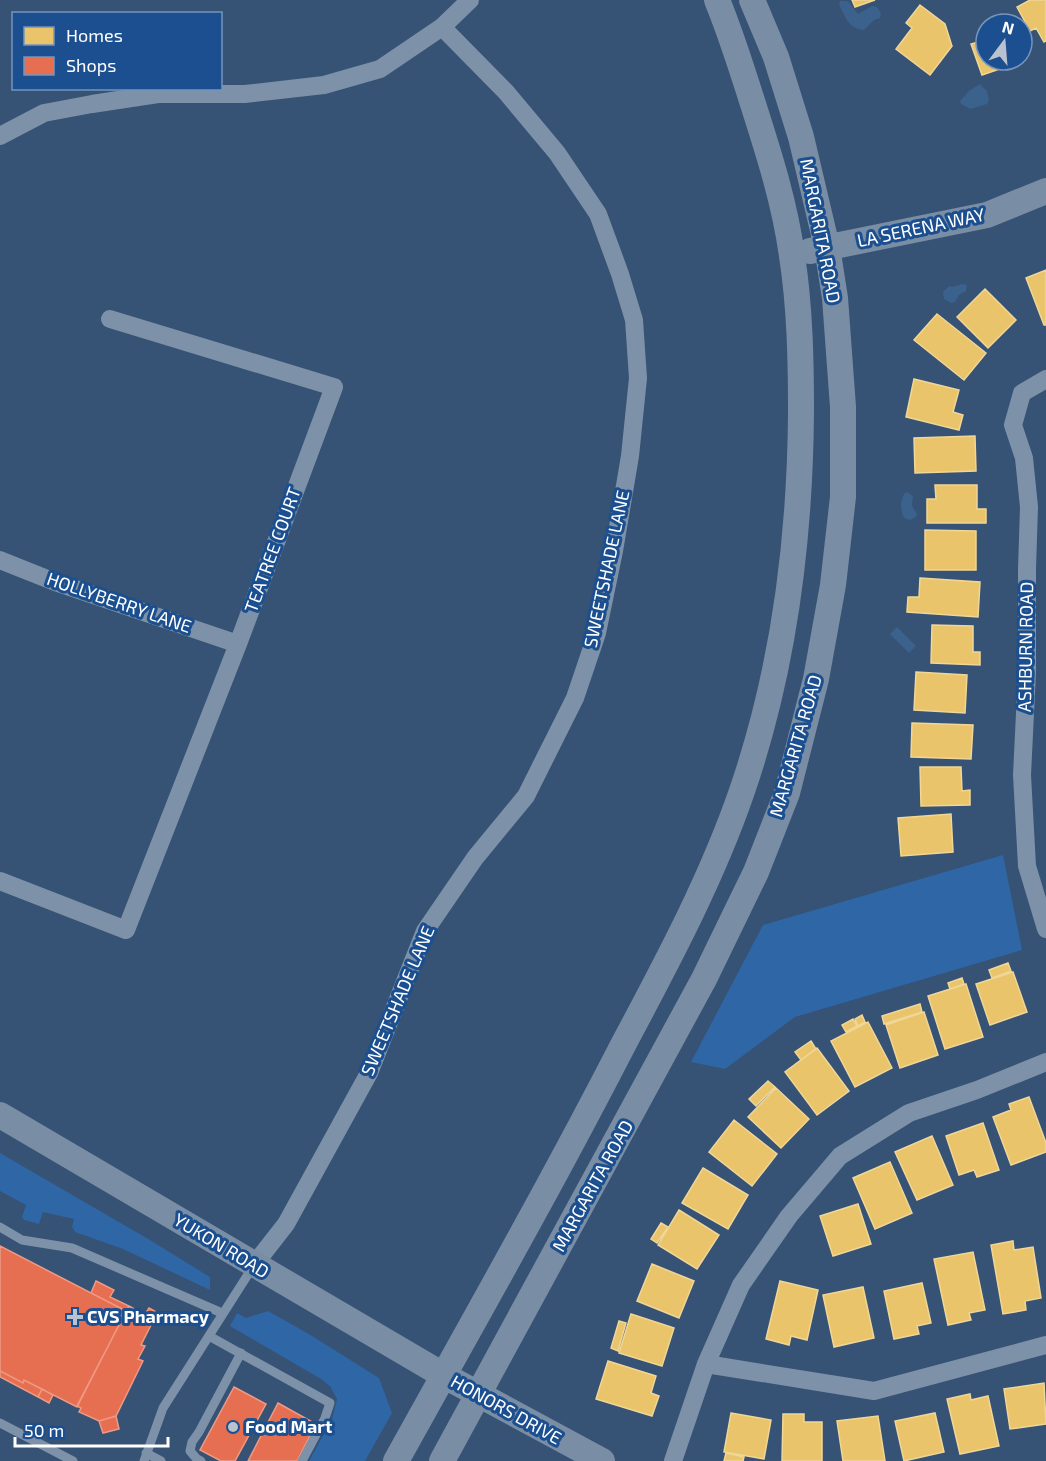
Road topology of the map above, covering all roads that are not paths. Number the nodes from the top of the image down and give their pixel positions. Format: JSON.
{"nodes":[{"id":1,"x":470,"y":0,"type":"edge"},
{"id":2,"x":717,"y":0,"type":"edge"},
{"id":3,"x":752,"y":0,"type":"edge"},
{"id":4,"x":442,"y":27,"type":"junction"},
{"id":5,"x":0,"y":136,"type":"edge"},
{"id":6,"x":1046,"y":191,"type":"edge"},
{"id":7,"x":827,"y":247,"type":"junction"},
{"id":8,"x":792,"y":254,"type":"junction"},
{"id":9,"x":110,"y":319,"type":"dead end"},
{"id":10,"x":1046,"y":379,"type":"edge"},
{"id":11,"x":0,"y":560,"type":"edge"},
{"id":12,"x":238,"y":644,"type":"junction"},
{"id":13,"x":1028,"y":655,"type":"junction"},
{"id":14,"x":1046,"y":656,"type":"edge"},
{"id":15,"x":0,"y":881,"type":"edge"},
{"id":16,"x":1046,"y":929,"type":"edge"},
{"id":17,"x":1046,"y":1062,"type":"edge"},
{"id":18,"x":0,"y":1115,"type":"edge"},
{"id":19,"x":0,"y":1227,"type":"edge"},
{"id":20,"x":254,"y":1265,"type":"junction"},
{"id":21,"x":222,"y":1313,"type":"junction"},
{"id":22,"x":209,"y":1336,"type":"junction"},
{"id":23,"x":1046,"y":1345,"type":"edge"},
{"id":24,"x":242,"y":1353,"type":"junction"},
{"id":25,"x":706,"y":1364,"type":"junction"},
{"id":26,"x":443,"y":1375,"type":"junction"},
{"id":27,"x":478,"y":1394,"type":"junction"},
{"id":28,"x":0,"y":1423,"type":"edge"},
{"id":29,"x":145,"y":1457,"type":"edge"},
{"id":30,"x":73,"y":1461,"type":"edge"},
{"id":31,"x":161,"y":1461,"type":"edge"},
{"id":32,"x":201,"y":1461,"type":"edge"},
{"id":33,"x":302,"y":1461,"type":"edge"},
{"id":34,"x":396,"y":1461,"type":"edge"},
{"id":35,"x":442,"y":1461,"type":"edge"},
{"id":36,"x":602,"y":1461,"type":"edge"},
{"id":37,"x":673,"y":1461,"type":"edge"}],
"edges":[{"from":1,"to":4,"type":"street"},
{"from":2,"to":8,"type":"main road","name":"MARGARITA ROAD"},
{"from":3,"to":7,"type":"main road","name":"MARGARITA ROAD"},
{"from":4,"to":5,"type":"street"},
{"from":4,"to":20,"type":"street","name":"SWEETSHADE LANE"},
{"from":6,"to":7,"type":"main road","name":"LA SERENA WAY"},
{"from":7,"to":8,"type":"main road","name":"LA SERENA WAY"},
{"from":7,"to":27,"type":"main road","name":"MARGARITA ROAD"},
{"from":8,"to":26,"type":"main road","name":"MARGARITA ROAD"},
{"from":9,"to":12,"type":"street","name":"TEATREE COURT"},
{"from":10,"to":13,"type":"street","name":"ASHBURN ROAD"},
{"from":11,"to":12,"type":"street","name":"HOLLYBERRY LANE"},
{"from":12,"to":15,"type":"street","name":"TEATREE COURT"},
{"from":13,"to":14,"type":"street"},
{"from":13,"to":16,"type":"street","name":"ASHBURN ROAD"},
{"from":17,"to":25,"type":"street"},
{"from":18,"to":20,"type":"main road","name":"YUKON ROAD"},
{"from":19,"to":21,"type":"lane"},
{"from":20,"to":21,"type":"lane"},
{"from":20,"to":26,"type":"main road","name":"YUKON ROAD"},
{"from":21,"to":22,"type":"lane"},
{"from":22,"to":24,"type":"lane"},
{"from":22,"to":29,"type":"lane"},
{"from":23,"to":25,"type":"street"},
{"from":24,"to":32,"type":"lane"},
{"from":24,"to":33,"type":"lane"},
{"from":25,"to":37,"type":"street"},
{"from":26,"to":27,"type":"main road","name":"HONORS DRIVE"},
{"from":26,"to":34,"type":"main road","name":"MARGARITA ROAD"},
{"from":27,"to":35,"type":"main road","name":"MARGARITA ROAD"},
{"from":27,"to":36,"type":"main road","name":"HONORS DRIVE"},
{"from":28,"to":30,"type":"lane"},
{"from":29,"to":31,"type":"lane"}]}
